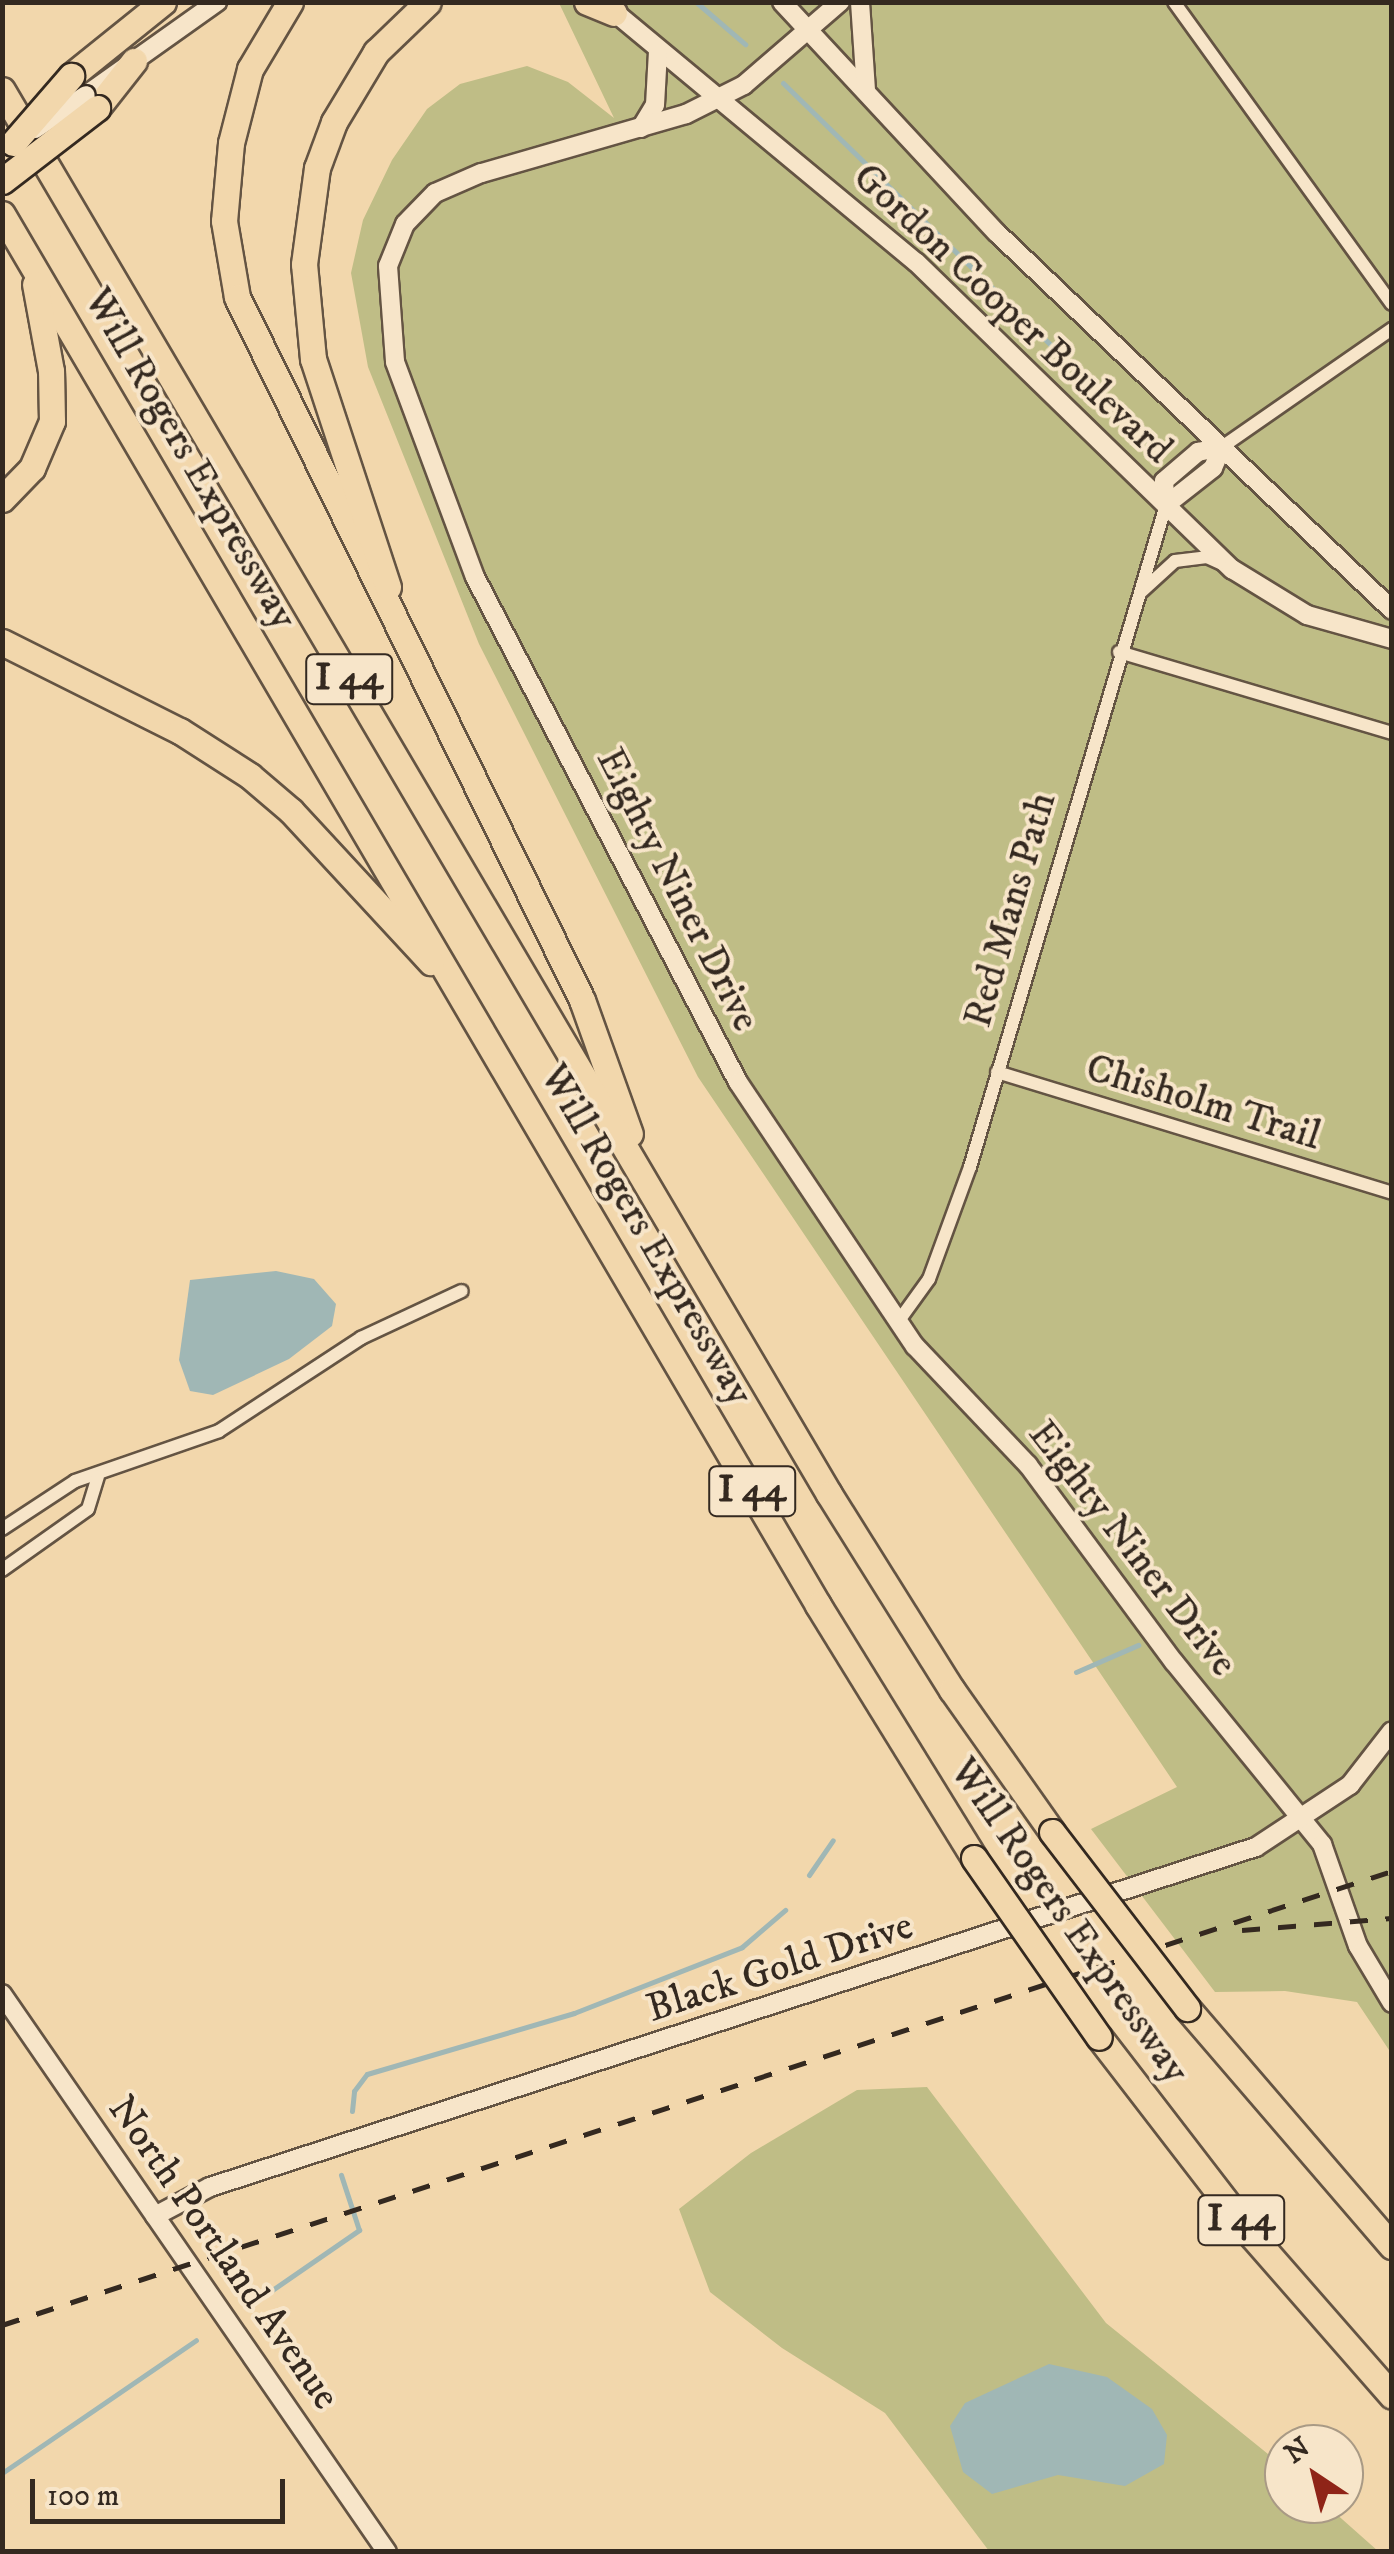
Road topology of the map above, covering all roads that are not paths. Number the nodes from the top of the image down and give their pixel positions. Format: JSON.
{"nodes":[{"id":1,"x":164,"y":2,"type":"edge"},
{"id":2,"x":217,"y":2,"type":"edge"},
{"id":3,"x":290,"y":2,"type":"edge"},
{"id":4,"x":428,"y":2,"type":"edge"},
{"id":5,"x":587,"y":2,"type":"edge"},
{"id":6,"x":782,"y":2,"type":"edge"},
{"id":7,"x":807,"y":2,"type":"edge"},
{"id":8,"x":840,"y":2,"type":"edge"},
{"id":9,"x":860,"y":2,"type":"edge"},
{"id":10,"x":1174,"y":2,"type":"edge"},
{"id":11,"x":609,"y":8,"type":"edge"},
{"id":12,"x":808,"y":25,"type":"junction"},
{"id":13,"x":658,"y":51,"type":"junction"},
{"id":14,"x":134,"y":61,"type":"joint"},
{"id":15,"x":2,"y":90,"type":"edge"},
{"id":16,"x":866,"y":90,"type":"junction"},
{"id":17,"x":85,"y":93,"type":"junction"},
{"id":18,"x":718,"y":98,"type":"junction"},
{"id":19,"x":640,"y":128,"type":"junction"},
{"id":20,"x":8,"y":146,"type":"edge"},
{"id":21,"x":2,"y":181,"type":"edge"},
{"id":22,"x":2,"y":214,"type":"edge"},
{"id":23,"x":32,"y":264,"type":"junction"},
{"id":24,"x":1392,"y":304,"type":"edge"},
{"id":25,"x":1392,"y":329,"type":"edge"},
{"id":26,"x":1222,"y":448,"type":"junction"},
{"id":27,"x":2,"y":499,"type":"edge"},
{"id":28,"x":1166,"y":506,"type":"junction"},
{"id":29,"x":1232,"y":570,"type":"junction"},
{"id":30,"x":1134,"y":602,"type":"junction"},
{"id":31,"x":1392,"y":610,"type":"edge"},
{"id":32,"x":1392,"y":639,"type":"edge"},
{"id":33,"x":402,"y":640,"type":"junction"},
{"id":34,"x":9,"y":646,"type":"edge"},
{"id":35,"x":1119,"y":652,"type":"junction"},
{"id":36,"x":1392,"y":732,"type":"edge"},
{"id":37,"x":456,"y":986,"type":"junction"},
{"id":38,"x":997,"y":1072,"type":"junction"},
{"id":39,"x":650,"y":1192,"type":"junction"},
{"id":40,"x":1392,"y":1192,"type":"edge"},
{"id":41,"x":462,"y":1291,"type":"dead end"},
{"id":42,"x":898,"y":1322,"type":"junction"},
{"id":43,"x":98,"y":1477,"type":"junction"},
{"id":44,"x":2,"y":1529,"type":"edge"},
{"id":45,"x":5,"y":1562,"type":"edge"},
{"id":46,"x":1392,"y":1730,"type":"edge"},
{"id":47,"x":1304,"y":1820,"type":"junction"},
{"id":48,"x":2,"y":1994,"type":"edge"},
{"id":49,"x":1392,"y":2002,"type":"edge"},
{"id":50,"x":154,"y":2216,"type":"junction"},
{"id":51,"x":1392,"y":2246,"type":"edge"},
{"id":52,"x":1392,"y":2396,"type":"edge"},
{"id":53,"x":387,"y":2552,"type":"edge"}],
"edges":[{"from":1,"to":17,"type":"highway"},
{"from":2,"to":14,"type":"street"},
{"from":3,"to":33,"type":"highway"},
{"from":4,"to":33,"type":"highway"},
{"from":5,"to":11,"type":"highway"},
{"from":6,"to":12,"type":"street","name":"Gordon Cooper Boulevard"},
{"from":7,"to":12,"type":"street"},
{"from":8,"to":12,"type":"street","name":"Eighty Niner Drive"},
{"from":9,"to":16,"type":"street"},
{"from":10,"to":24,"type":"street"},
{"from":11,"to":13,"type":"street","name":"Gordon Cooper Boulevard"},
{"from":12,"to":16,"type":"street","name":"Gordon Cooper Boulevard"},
{"from":12,"to":18,"type":"street","name":"Eighty Niner Drive"},
{"from":13,"to":18,"type":"street","name":"Gordon Cooper Boulevard"},
{"from":13,"to":19,"type":"street"},
{"from":14,"to":17,"type":"highway"},
{"from":15,"to":39,"type":"highway","name":"Will Rogers Expressway","number":"I 44"},
{"from":16,"to":26,"type":"street","name":"Gordon Cooper Boulevard"},
{"from":17,"to":20,"type":"highway","bridge":true},
{"from":17,"to":21,"type":"highway","bridge":true},
{"from":18,"to":19,"type":"street","name":"Eighty Niner Drive"},
{"from":18,"to":28,"type":"street","name":"Gordon Cooper Boulevard"},
{"from":19,"to":42,"type":"street","name":"Eighty Niner Drive"},
{"from":22,"to":23,"type":"highway","name":"Will Rogers Expressway","number":"I 44"},
{"from":23,"to":27,"type":"highway"},
{"from":23,"to":37,"type":"highway","name":"Will Rogers Expressway","number":"I 44"},
{"from":25,"to":26,"type":"street"},
{"from":26,"to":28,"type":"street"},
{"from":26,"to":31,"type":"street","name":"Gordon Cooper Boulevard"},
{"from":28,"to":29,"type":"street","name":"Gordon Cooper Boulevard"},
{"from":28,"to":30,"type":"street","name":"Red Mans Path"},
{"from":29,"to":30,"type":"street"},
{"from":29,"to":32,"type":"street","name":"Gordon Cooper Boulevard"},
{"from":30,"to":35,"type":"street","name":"Red Mans Path"},
{"from":33,"to":39,"type":"highway"},
{"from":34,"to":37,"type":"highway"},
{"from":35,"to":36,"type":"street"},
{"from":35,"to":38,"type":"street","name":"Red Mans Path"},
{"from":37,"to":52,"type":"highway","name":"Will Rogers Expressway","number":"I 44","bridge":true},
{"from":38,"to":40,"type":"street","name":"Chisholm Trail"},
{"from":38,"to":42,"type":"street","name":"Red Mans Path"},
{"from":39,"to":51,"type":"highway","name":"Will Rogers Expressway","number":"I 44","bridge":true},
{"from":41,"to":43,"type":"street"},
{"from":42,"to":47,"type":"street","name":"Eighty Niner Drive"},
{"from":43,"to":44,"type":"street"},
{"from":43,"to":45,"type":"street"},
{"from":46,"to":47,"type":"street","name":"Black Gold Drive"},
{"from":47,"to":49,"type":"street","name":"Eighty Niner Drive"},
{"from":47,"to":50,"type":"street","name":"Black Gold Drive"},
{"from":48,"to":50,"type":"street","name":"North Portland Avenue"},
{"from":50,"to":53,"type":"street","name":"North Portland Avenue"}]}
